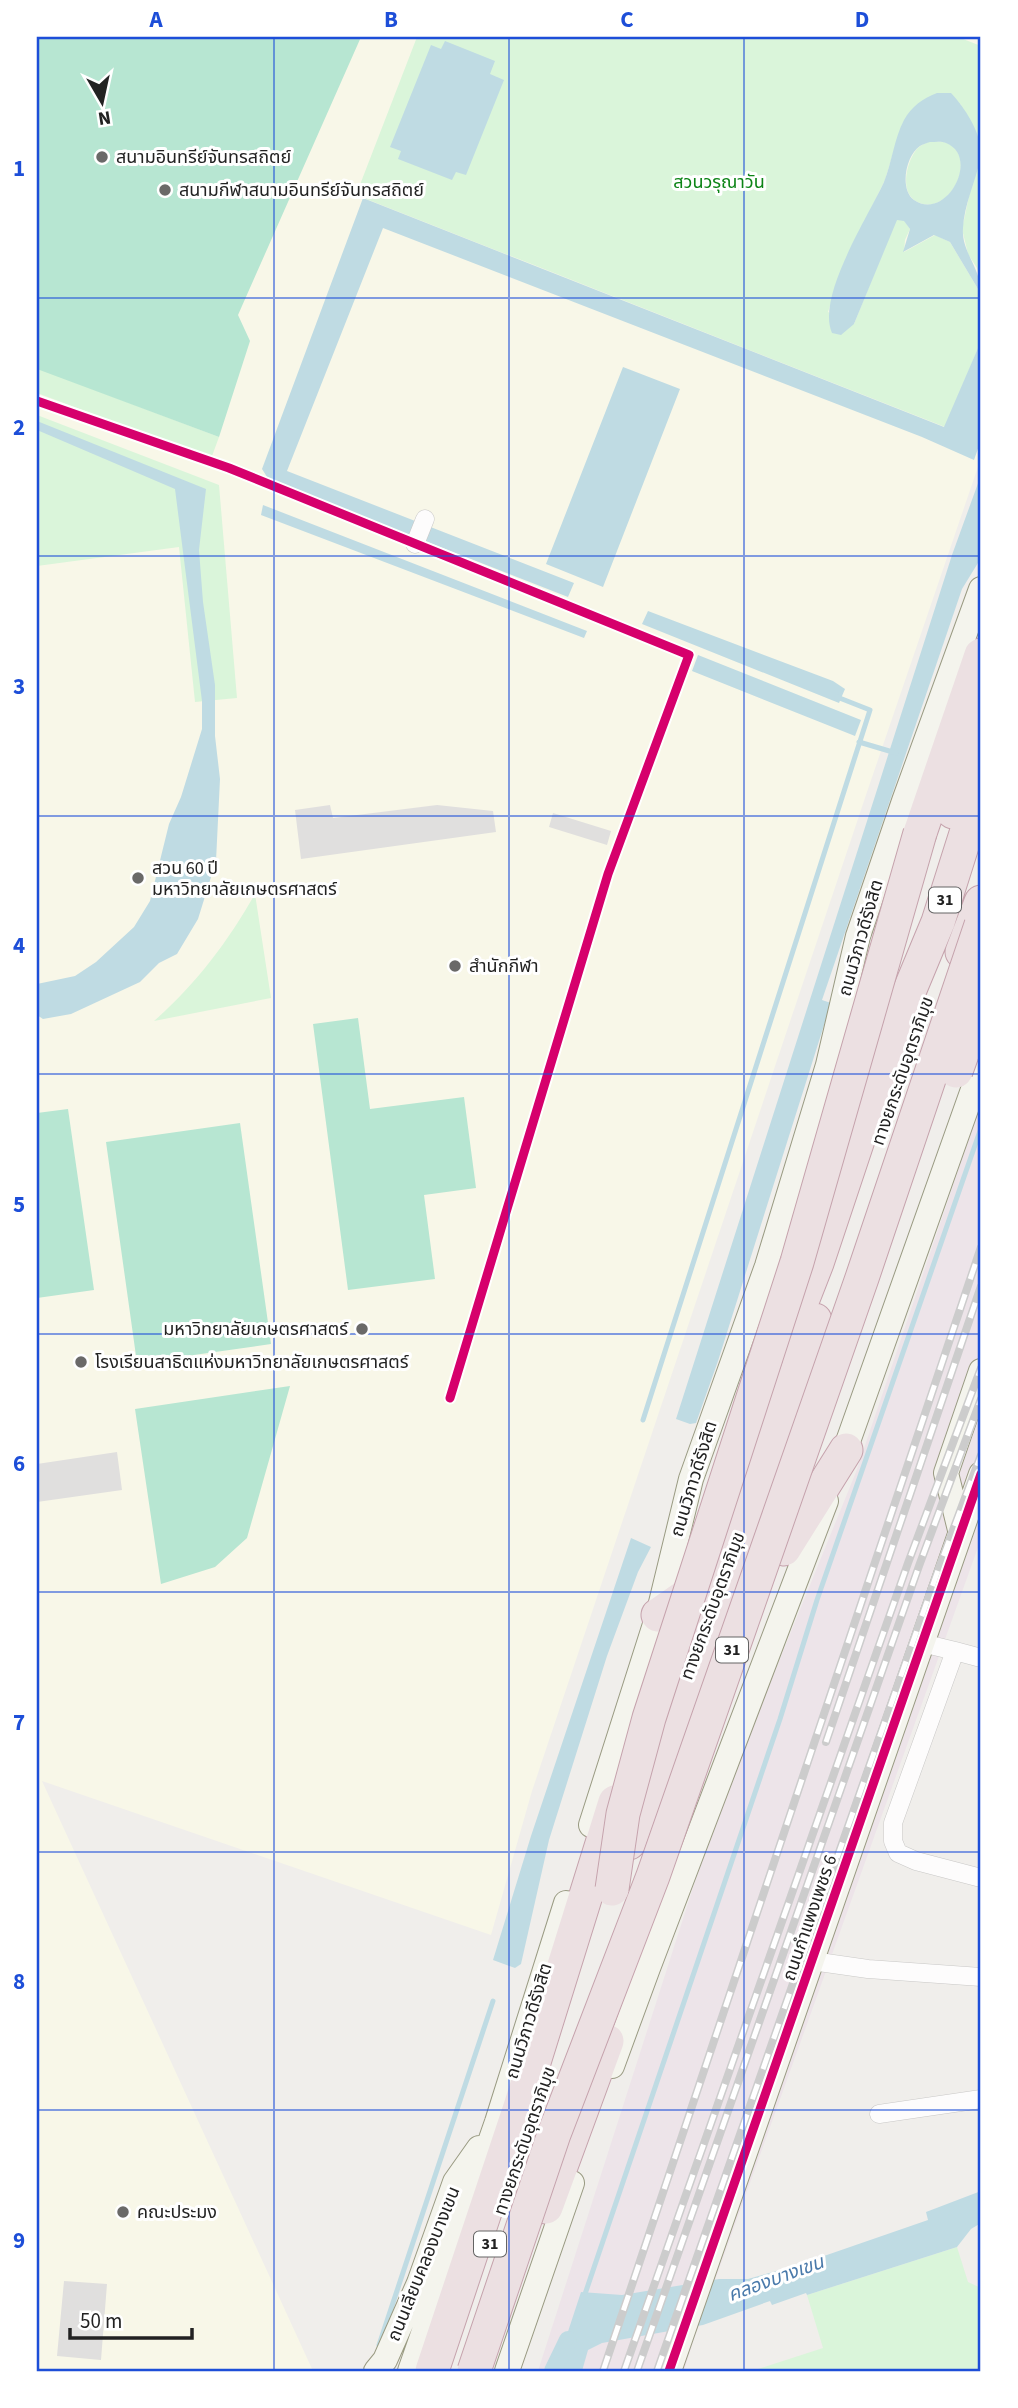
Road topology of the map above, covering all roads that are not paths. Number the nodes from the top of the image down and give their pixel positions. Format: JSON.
{"nodes":[{"id":1,"x":425,"y":519,"type":"dead end"},
{"id":2,"x":416,"y":541,"type":"dead end"},
{"id":3,"x":981,"y":589,"type":"edge"},
{"id":4,"x":981,"y":655,"type":"edge"},
{"id":5,"x":981,"y":717,"type":"edge"},
{"id":6,"x":981,"y":786,"type":"edge"},
{"id":7,"x":981,"y":841,"type":"edge"},
{"id":8,"x":981,"y":902,"type":"edge"},
{"id":9,"x":981,"y":925,"type":"edge"},
{"id":10,"x":981,"y":1001,"type":"edge"},
{"id":11,"x":901,"y":1011,"type":"junction"},
{"id":12,"x":981,"y":1067,"type":"edge"},
{"id":13,"x":981,"y":1371,"type":"edge"},
{"id":14,"x":845,"y":1450,"type":"junction"},
{"id":15,"x":979,"y":1490,"type":"edge"},
{"id":16,"x":960,"y":1530,"type":"junction"},
{"id":17,"x":783,"y":1549,"type":"junction"},
{"id":18,"x":688,"y":1594,"type":"junction"},
{"id":19,"x":658,"y":1615,"type":"junction"},
{"id":20,"x":922,"y":1643,"type":"junction"},
{"id":21,"x":955,"y":1651,"type":"junction"},
{"id":22,"x":981,"y":1658,"type":"edge"},
{"id":23,"x":653,"y":1876,"type":"junction"},
{"id":24,"x":981,"y":1878,"type":"edge"},
{"id":25,"x":612,"y":1889,"type":"junction"},
{"id":26,"x":812,"y":1961,"type":"junction"},
{"id":27,"x":981,"y":1977,"type":"edge"},
{"id":28,"x":981,"y":2099,"type":"edge"},
{"id":29,"x":879,"y":2114,"type":"dead end"},
{"id":30,"x":497,"y":2122,"type":"junction"},
{"id":31,"x":672,"y":2361,"type":"edge"},
{"id":32,"x":501,"y":2370,"type":"edge"},
{"id":33,"x":376,"y":2371,"type":"edge"},
{"id":34,"x":410,"y":2371,"type":"edge"},
{"id":35,"x":432,"y":2371,"type":"edge"},
{"id":36,"x":447,"y":2371,"type":"edge"},
{"id":37,"x":474,"y":2371,"type":"edge"}],
"edges":[{"from":1,"to":2,"type":"street"},
{"from":3,"to":19,"type":"main road","name":"ถนนวิภาวดีรังสิต","number":"31"},
{"from":4,"to":25,"type":"highway","bridge":true},
{"from":5,"to":11,"type":"highway"},
{"from":6,"to":11,"type":"highway","name":"ถนนวิภาวดีรังสิต","number":"31"},
{"from":7,"to":25,"type":"highway","name":"ทางยกระดับอุตราภิมุข","number":"31","bridge":true},
{"from":8,"to":17,"type":"highway","number":"31"},
{"from":9,"to":23,"type":"highway","name":"ทางยกระดับอุตราภิมุข","number":"31","bridge":true},
{"from":10,"to":23,"type":"highway","bridge":true},
{"from":11,"to":18,"type":"highway","name":"ถนนวิภาวดีรังสิต","number":"31"},
{"from":12,"to":14,"type":"main road","number":"31"},
{"from":13,"to":16,"type":"main road"},
{"from":14,"to":17,"type":"highway"},
{"from":14,"to":32,"type":"main road","number":"31"},
{"from":15,"to":16,"type":"main road","name":"ถนนกำแพงเพชร 6"},
{"from":16,"to":20,"type":"main road","name":"ถนนกำแพงเพชร 6"},
{"from":17,"to":32,"type":"highway","number":"31"},
{"from":18,"to":19,"type":"highway"},
{"from":18,"to":35,"type":"highway","name":"ถนนวิภาวดีรังสิต","number":"31"},
{"from":19,"to":30,"type":"main road","name":"ถนนวิภาวดีรังสิต","number":"31"},
{"from":20,"to":21,"type":"street"},
{"from":20,"to":26,"type":"main road","name":"ถนนกำแพงเพชร 6"},
{"from":21,"to":22,"type":"street"},
{"from":21,"to":24,"type":"street"},
{"from":23,"to":37,"type":"highway","name":"ทางยกระดับอุตราภิมุข","number":"31","bridge":true},
{"from":25,"to":36,"type":"highway","name":"ทางยกระดับอุตราภิมุข","number":"31"},
{"from":26,"to":27,"type":"street"},
{"from":26,"to":31,"type":"main road","name":"ถนนกำแพงเพชร 6"},
{"from":28,"to":29,"type":"street"},
{"from":30,"to":33,"type":"main road","name":"ถนนเลียบคลองบางเขน"},
{"from":30,"to":34,"type":"main road","name":"ถนนวิภาวดีรังสิต","number":"31"}]}
